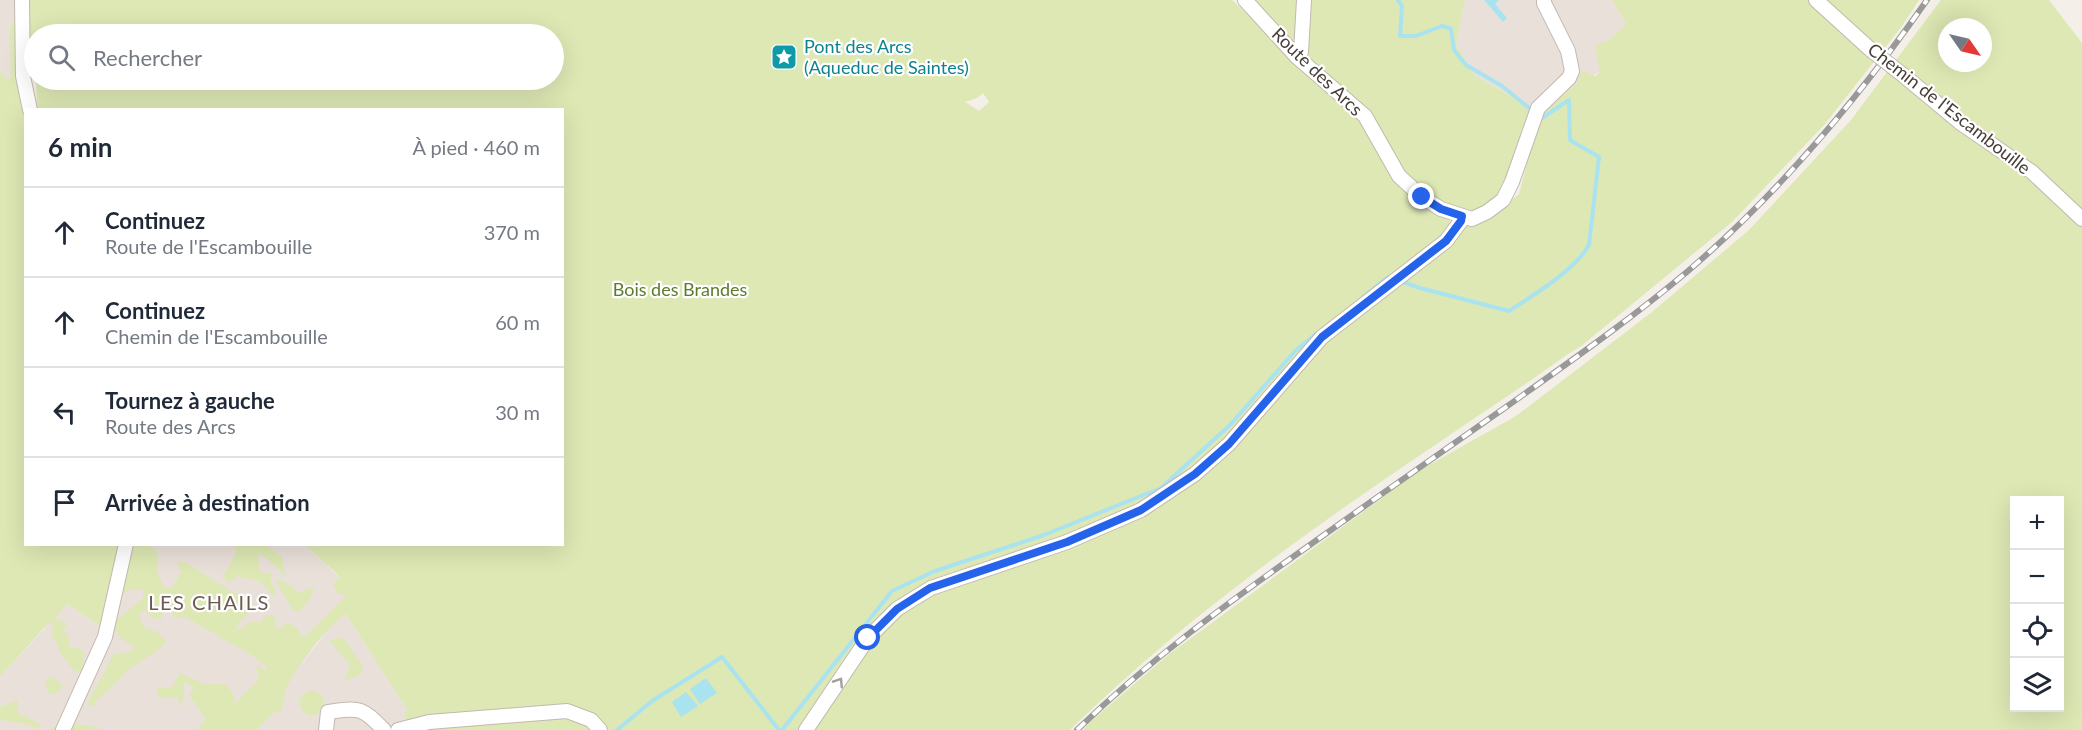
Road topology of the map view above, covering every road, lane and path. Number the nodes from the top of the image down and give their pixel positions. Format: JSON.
{"nodes":[{"id":1,"x":22,"y":0,"type":"edge"},
{"id":2,"x":1245,"y":0,"type":"edge"},
{"id":3,"x":1304,"y":0,"type":"edge"},
{"id":4,"x":1544,"y":0,"type":"edge"},
{"id":5,"x":1816,"y":0,"type":"edge"},
{"id":6,"x":1297,"y":57,"type":"junction"},
{"id":7,"x":24,"y":81,"type":"edge"},
{"id":8,"x":26,"y":90,"type":"edge"},
{"id":9,"x":30,"y":108,"type":"edge"},
{"id":10,"x":1462,"y":216,"type":"junction"},
{"id":11,"x":2082,"y":219,"type":"edge"},
{"id":12,"x":126,"y":546,"type":"edge"},
{"id":13,"x":63,"y":730,"type":"edge"},
{"id":14,"x":326,"y":730,"type":"edge"},
{"id":15,"x":384,"y":730,"type":"edge"},
{"id":16,"x":398,"y":730,"type":"edge"},
{"id":17,"x":600,"y":730,"type":"edge"},
{"id":18,"x":806,"y":730,"type":"edge"}],
"edges":[{"from":1,"to":7,"type":"street"},
{"from":2,"to":6,"type":"street","name":"Route des Arcs"},
{"from":3,"to":6,"type":"street"},
{"from":4,"to":10,"type":"street"},
{"from":5,"to":11,"type":"street","name":"Chemin de l'Escambouille","bridge":true},
{"from":6,"to":10,"type":"street","name":"Route des Arcs"},
{"from":8,"to":9,"type":"street"},
{"from":18,"to":10,"type":"street","one_way":true},
{"from":12,"to":13,"type":"street"},
{"from":14,"to":15,"type":"street"},
{"from":16,"to":17,"type":"street"}]}
